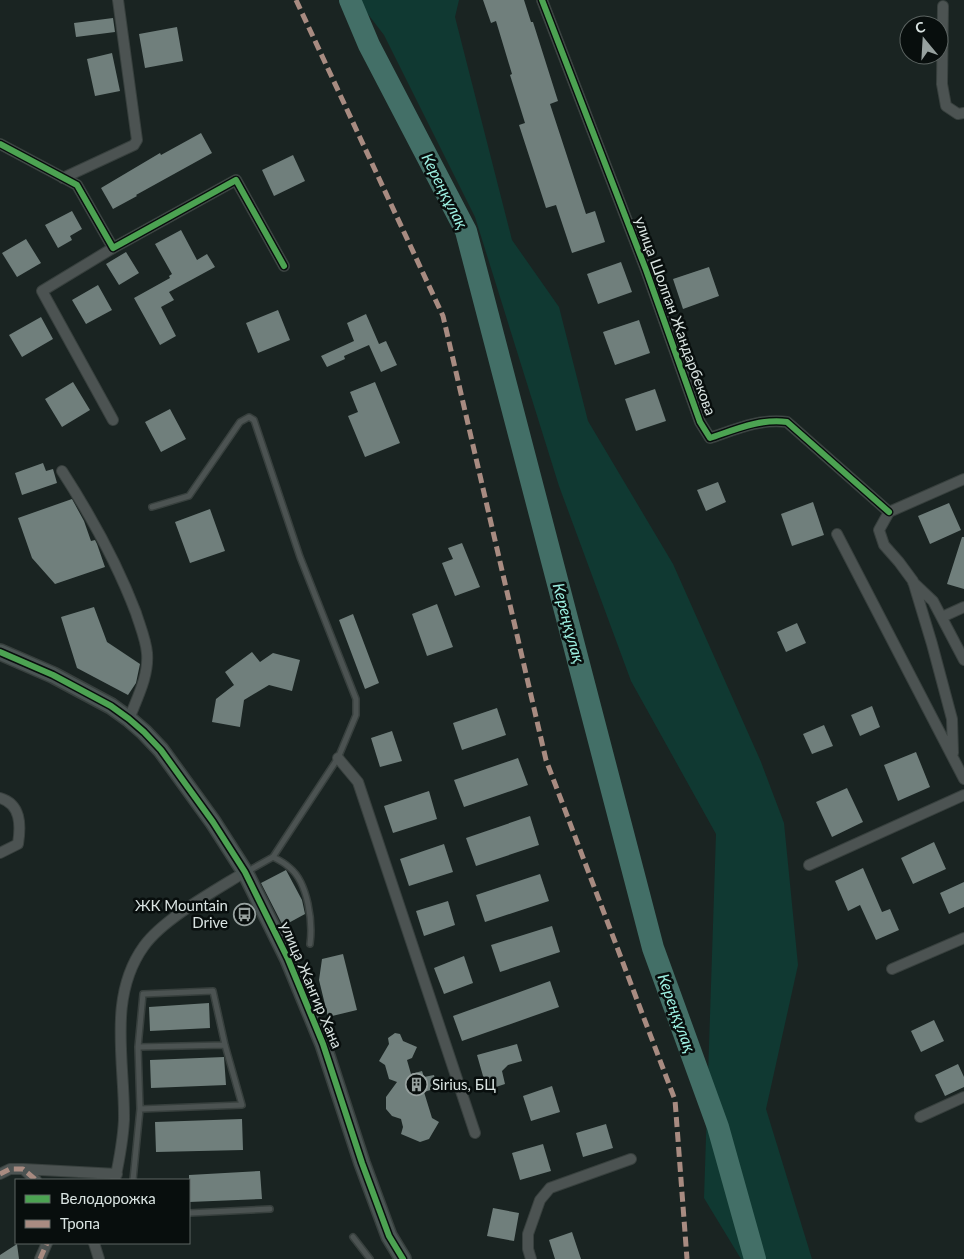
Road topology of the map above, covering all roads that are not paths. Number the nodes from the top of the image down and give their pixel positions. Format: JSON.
{"nodes":[{"id":1,"x":118,"y":0,"type":"edge"},
{"id":2,"x":542,"y":0,"type":"edge"},
{"id":3,"x":943,"y":6,"type":"dead end"},
{"id":4,"x":964,"y":113,"type":"edge"},
{"id":5,"x":0,"y":144,"type":"edge"},
{"id":6,"x":63,"y":178,"type":"junction"},
{"id":7,"x":113,"y":248,"type":"junction"},
{"id":8,"x":284,"y":266,"type":"dead end"},
{"id":9,"x":114,"y":420,"type":"dead end"},
{"id":10,"x":62,"y":471,"type":"dead end"},
{"id":11,"x":964,"y":479,"type":"edge"},
{"id":12,"x":152,"y":507,"type":"dead end"},
{"id":13,"x":889,"y":512,"type":"junction"},
{"id":14,"x":836,"y":534,"type":"dead end"},
{"id":15,"x":913,"y":581,"type":"junction"},
{"id":16,"x":964,"y":607,"type":"edge"},
{"id":17,"x":942,"y":617,"type":"junction"},
{"id":18,"x":0,"y":652,"type":"edge"},
{"id":19,"x":964,"y":660,"type":"edge"},
{"id":20,"x":129,"y":719,"type":"junction"},
{"id":21,"x":953,"y":757,"type":"junction"},
{"id":22,"x":338,"y":758,"type":"junction"},
{"id":23,"x":964,"y":779,"type":"edge"},
{"id":24,"x":964,"y":795,"type":"edge"},
{"id":25,"x":0,"y":798,"type":"edge"},
{"id":26,"x":0,"y":853,"type":"edge"},
{"id":27,"x":273,"y":857,"type":"junction"},
{"id":28,"x":809,"y":865,"type":"dead end"},
{"id":29,"x":245,"y":872,"type":"junction"},
{"id":30,"x":964,"y":938,"type":"edge"},
{"id":31,"x":310,"y":944,"type":"dead end"},
{"id":32,"x":892,"y":969,"type":"dead end"},
{"id":33,"x":225,"y":1045,"type":"junction"},
{"id":34,"x":138,"y":1047,"type":"junction"},
{"id":35,"x":964,"y":1097,"type":"edge"},
{"id":36,"x":140,"y":1109,"type":"junction"},
{"id":37,"x":920,"y":1117,"type":"dead end"},
{"id":38,"x":475,"y":1133,"type":"dead end"},
{"id":39,"x":631,"y":1159,"type":"dead end"},
{"id":40,"x":23,"y":1169,"type":"junction"},
{"id":41,"x":0,"y":1174,"type":"edge"},
{"id":42,"x":116,"y":1177,"type":"edge"},
{"id":43,"x":35,"y":1179,"type":"edge"},
{"id":44,"x":133,"y":1179,"type":"edge"},
{"id":45,"x":270,"y":1209,"type":"dead end"},
{"id":46,"x":190,"y":1213,"type":"edge"},
{"id":47,"x":353,"y":1237,"type":"dead end"},
{"id":48,"x":47,"y":1244,"type":"edge"},
{"id":49,"x":94,"y":1244,"type":"edge"},
{"id":50,"x":40,"y":1259,"type":"edge"},
{"id":51,"x":99,"y":1259,"type":"edge"},
{"id":52,"x":370,"y":1259,"type":"edge"},
{"id":53,"x":404,"y":1259,"type":"edge"},
{"id":54,"x":531,"y":1259,"type":"edge"}],
"edges":[{"from":1,"to":6,"type":"street"},
{"from":2,"to":13,"type":"street","name":"улица Шолпан Жандарбекова"},
{"from":3,"to":4,"type":"street"},
{"from":5,"to":6,"type":"street"},
{"from":6,"to":7,"type":"street"},
{"from":7,"to":8,"type":"street"},
{"from":7,"to":9,"type":"street"},
{"from":10,"to":20,"type":"street"},
{"from":11,"to":13,"type":"street"},
{"from":12,"to":22,"type":"lane"},
{"from":13,"to":15,"type":"street"},
{"from":14,"to":21,"type":"street"},
{"from":15,"to":17,"type":"street"},
{"from":15,"to":21,"type":"street"},
{"from":16,"to":17,"type":"street"},
{"from":17,"to":19,"type":"street"},
{"from":18,"to":20,"type":"street","name":"улица Жангир Хана"},
{"from":20,"to":29,"type":"street","name":"улица Жангир Хана"},
{"from":21,"to":23,"type":"street"},
{"from":22,"to":27,"type":"lane"},
{"from":22,"to":38,"type":"street"},
{"from":24,"to":28,"type":"street"},
{"from":25,"to":26,"type":"street"},
{"from":27,"to":29,"type":"lane"},
{"from":27,"to":31,"type":"lane"},
{"from":29,"to":42,"type":"street"},
{"from":29,"to":53,"type":"street","name":"улица Жангир Хана"},
{"from":30,"to":32,"type":"street"},
{"from":33,"to":34,"type":"lane"},
{"from":33,"to":34,"type":"lane"},
{"from":33,"to":36,"type":"lane"},
{"from":34,"to":36,"type":"lane"},
{"from":35,"to":37,"type":"street"},
{"from":36,"to":44,"type":"lane"},
{"from":39,"to":54,"type":"street"},
{"from":40,"to":41,"type":"street"},
{"from":40,"to":42,"type":"street"},
{"from":40,"to":43,"type":"street"},
{"from":45,"to":46,"type":"lane"},
{"from":47,"to":52,"type":"lane"},
{"from":48,"to":50,"type":"street"},
{"from":49,"to":51,"type":"street"}]}
